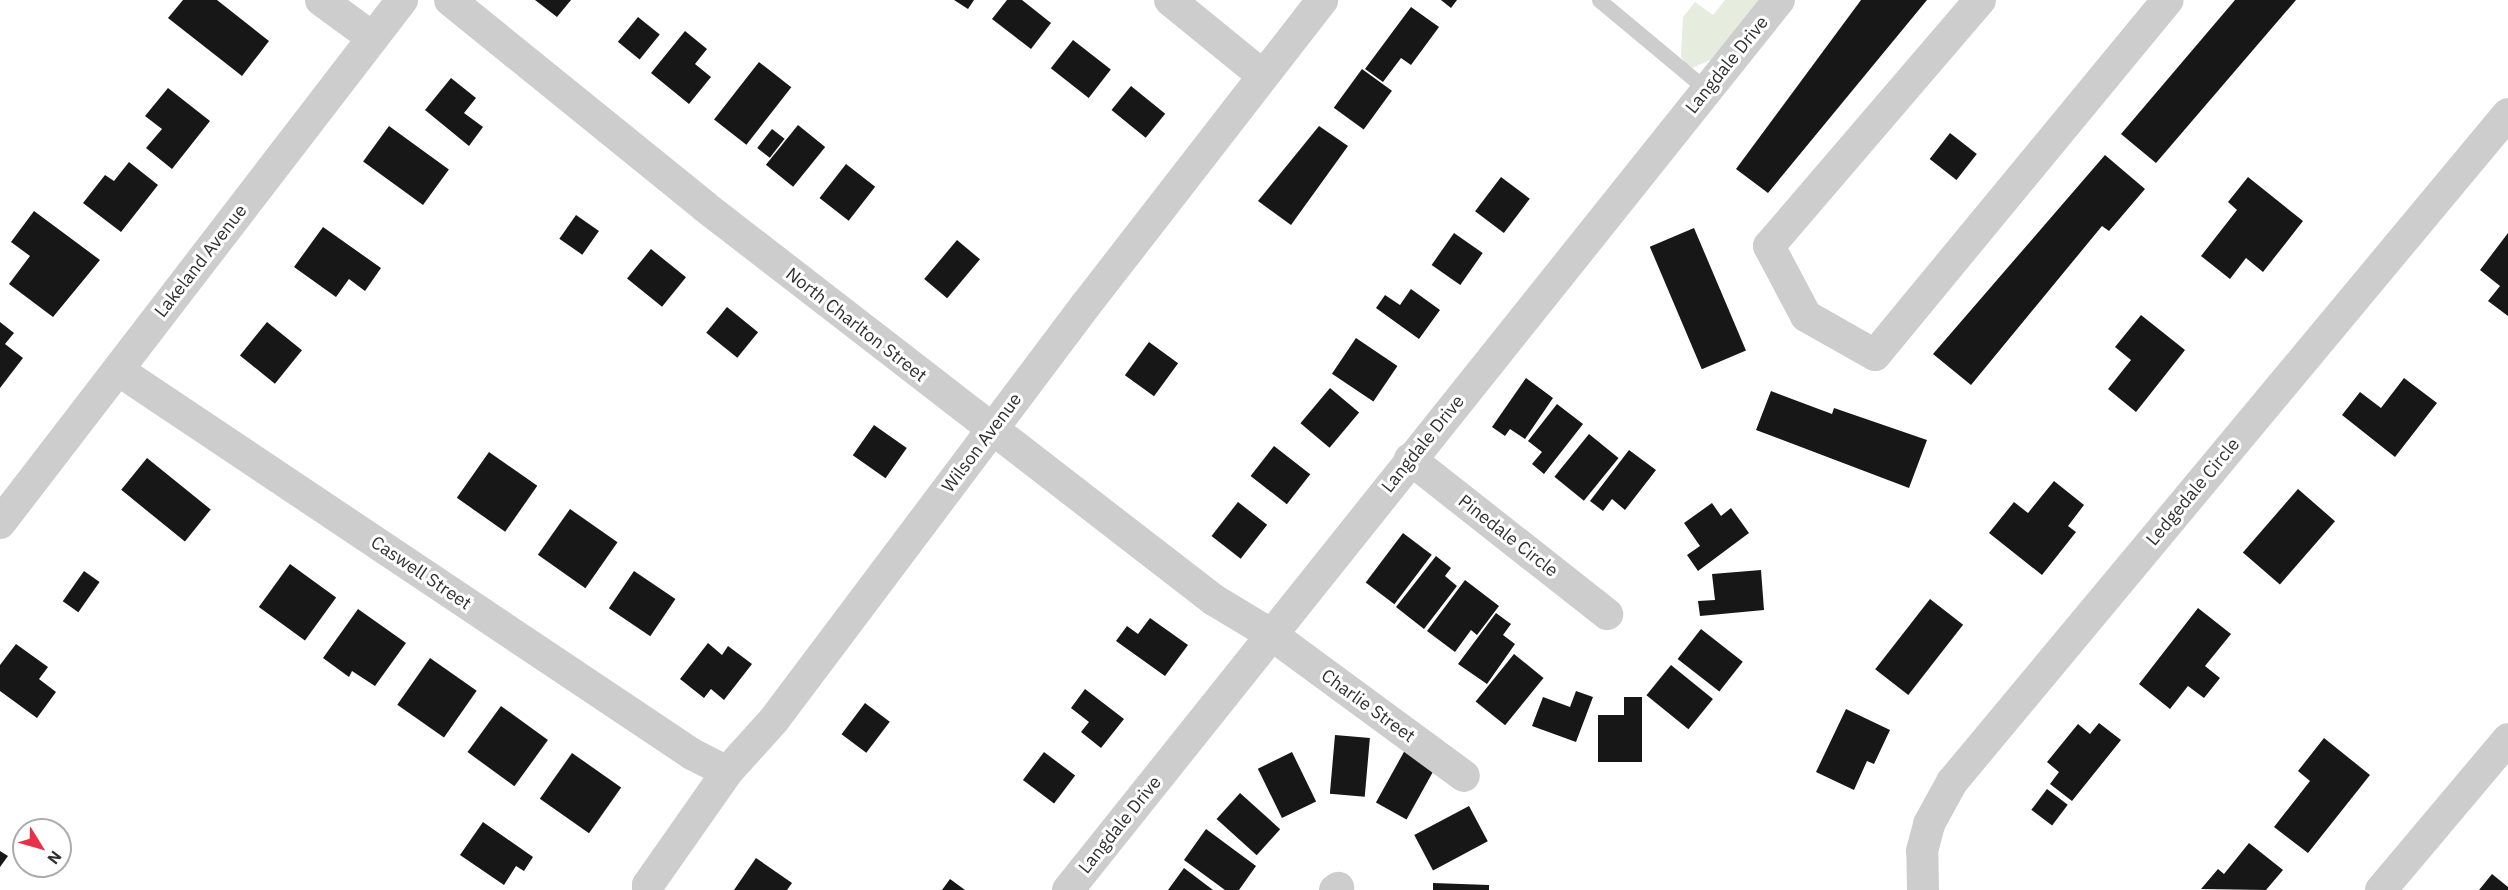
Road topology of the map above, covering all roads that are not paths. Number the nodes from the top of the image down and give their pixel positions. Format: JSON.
{"nodes":[{"id":1,"x":321,"y":0,"type":"edge"},
{"id":2,"x":402,"y":0,"type":"edge"},
{"id":3,"x":450,"y":0,"type":"edge"},
{"id":4,"x":1170,"y":0,"type":"edge"},
{"id":5,"x":1322,"y":0,"type":"edge"},
{"id":6,"x":1599,"y":0,"type":"edge"},
{"id":7,"x":1779,"y":0,"type":"edge"},
{"id":8,"x":1980,"y":0,"type":"edge"},
{"id":9,"x":2168,"y":0,"type":"edge"},
{"id":10,"x":373,"y":38,"type":"junction"},
{"id":11,"x":1262,"y":75,"type":"junction"},
{"id":12,"x":1707,"y":90,"type":"junction"},
{"id":13,"x":2508,"y":114,"type":"edge"},
{"id":14,"x":118,"y":370,"type":"junction"},
{"id":15,"x":993,"y":429,"type":"junction"},
{"id":16,"x":1410,"y":459,"type":"junction"},
{"id":17,"x":0,"y":523,"type":"edge"},
{"id":18,"x":1606,"y":614,"type":"dead end"},
{"id":19,"x":1272,"y":635,"type":"junction"},
{"id":20,"x":2508,"y":740,"type":"edge"},
{"id":21,"x":727,"y":772,"type":"junction"},
{"id":22,"x":1464,"y":776,"type":"dead end"},
{"id":23,"x":648,"y":890,"type":"edge"},
{"id":24,"x":1068,"y":890,"type":"edge"},
{"id":25,"x":1923,"y":890,"type":"edge"},
{"id":26,"x":2381,"y":890,"type":"edge"}],
"edges":[{"from":1,"to":10,"type":"street"},
{"from":2,"to":10,"type":"street","name":"Lakeland Avenue"},
{"from":3,"to":15,"type":"street","name":"North Charlton Street"},
{"from":4,"to":11,"type":"street"},
{"from":5,"to":11,"type":"street","name":"Wilson Avenue"},
{"from":6,"to":12,"type":"lane"},
{"from":7,"to":12,"type":"street","name":"Langdale Drive"},
{"from":8,"to":9,"type":"street"},
{"from":10,"to":14,"type":"street","name":"Lakeland Avenue"},
{"from":11,"to":15,"type":"street","name":"Wilson Avenue"},
{"from":12,"to":16,"type":"street","name":"Langdale Drive"},
{"from":13,"to":25,"type":"street","name":"Ledgedale Circle"},
{"from":14,"to":17,"type":"street","name":"Lakeland Avenue"},
{"from":14,"to":21,"type":"street","name":"Caswell Street"},
{"from":15,"to":19,"type":"street","name":"North Charlton Street"},
{"from":15,"to":21,"type":"street","name":"Wilson Avenue"},
{"from":16,"to":18,"type":"street","name":"Pinedale Circle"},
{"from":16,"to":19,"type":"street","name":"Langdale Drive"},
{"from":19,"to":22,"type":"street","name":"Charlie Street"},
{"from":19,"to":24,"type":"street","name":"Langdale Drive"},
{"from":20,"to":26,"type":"street"},
{"from":21,"to":23,"type":"street","name":"Wilson Avenue"}]}
